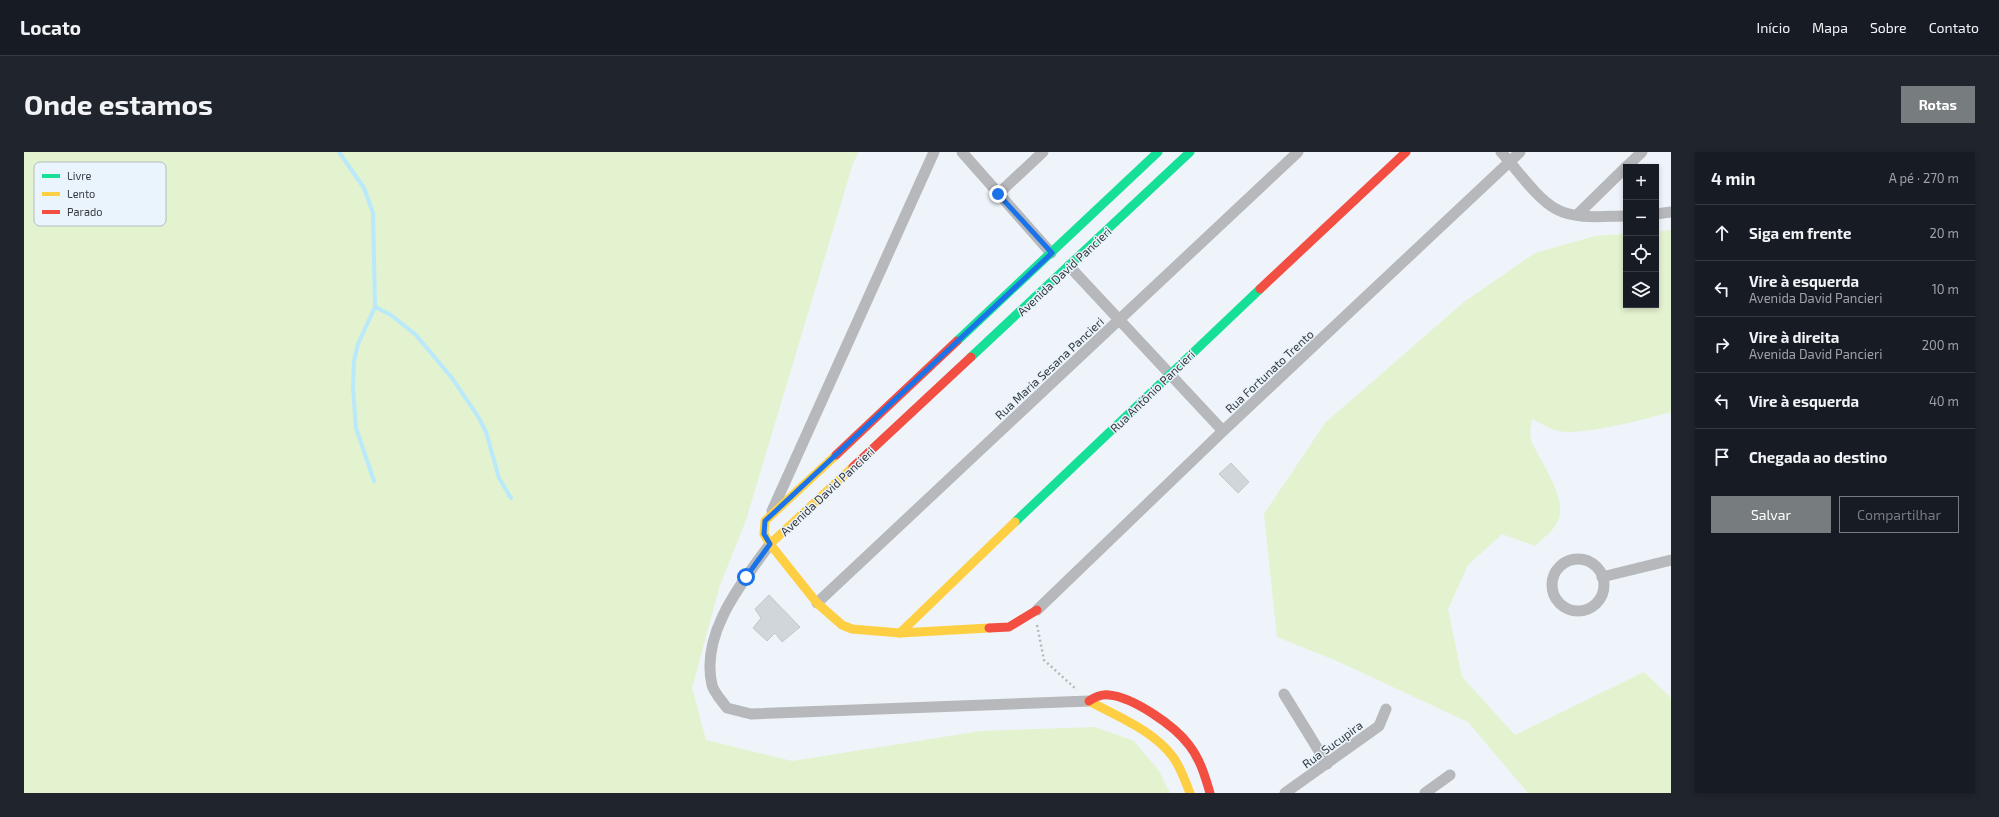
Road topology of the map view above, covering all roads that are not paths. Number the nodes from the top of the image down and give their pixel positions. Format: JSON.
{"nodes":[{"id":1,"x":934,"y":152,"type":"edge"},
{"id":2,"x":962,"y":152,"type":"edge"},
{"id":3,"x":1043,"y":152,"type":"edge"},
{"id":4,"x":1158,"y":152,"type":"edge"},
{"id":5,"x":1190,"y":152,"type":"edge"},
{"id":6,"x":1298,"y":152,"type":"edge"},
{"id":7,"x":1406,"y":152,"type":"edge"},
{"id":8,"x":1501,"y":152,"type":"edge"},
{"id":9,"x":1520,"y":152,"type":"edge"},
{"id":10,"x":1642,"y":152,"type":"edge"},
{"id":11,"x":1510,"y":162,"type":"junction"},
{"id":12,"x":1629,"y":164,"type":"edge"},
{"id":13,"x":1623,"y":170,"type":"edge"},
{"id":14,"x":998,"y":194,"type":"junction"},
{"id":15,"x":1671,"y":212,"type":"edge"},
{"id":16,"x":1659,"y":214,"type":"edge"},
{"id":17,"x":1577,"y":215,"type":"junction"},
{"id":18,"x":1623,"y":216,"type":"edge"},
{"id":19,"x":1052,"y":253,"type":"junction"},
{"id":20,"x":1069,"y":266,"type":"junction"},
{"id":21,"x":1120,"y":320,"type":"junction"},
{"id":22,"x":1169,"y":374,"type":"junction"},
{"id":23,"x":1223,"y":431,"type":"junction"},
{"id":24,"x":770,"y":517,"type":"junction"},
{"id":25,"x":770,"y":544,"type":"junction"},
{"id":26,"x":1671,"y":560,"type":"edge"},
{"id":27,"x":1602,"y":577,"type":"junction"},
{"id":28,"x":817,"y":603,"type":"junction"},
{"id":29,"x":1037,"y":610,"type":"joint"},
{"id":30,"x":900,"y":633,"type":"junction"},
{"id":31,"x":1284,"y":694,"type":"dead end"},
{"id":32,"x":1089,"y":700,"type":"junction"},
{"id":33,"x":1386,"y":709,"type":"dead end"},
{"id":34,"x":1327,"y":764,"type":"junction"},
{"id":35,"x":1450,"y":774,"type":"dead end"},
{"id":36,"x":1190,"y":793,"type":"edge"},
{"id":37,"x":1210,"y":793,"type":"edge"},
{"id":38,"x":1285,"y":793,"type":"edge"},
{"id":39,"x":1424,"y":793,"type":"edge"}],
"edges":[{"from":1,"to":24,"type":"street"},
{"from":2,"to":14,"type":"street"},
{"from":3,"to":14,"type":"street"},
{"from":4,"to":19,"type":"street","name":"Avenida David Pancieri"},
{"from":5,"to":20,"type":"street","name":"Avenida David Pancieri"},
{"from":6,"to":21,"type":"street","name":"Rua Maria Sesana Pancieri"},
{"from":7,"to":22,"type":"street","name":"Rua Antônio Pancieri"},
{"from":8,"to":11,"type":"street"},
{"from":9,"to":11,"type":"street","name":"Rua Fortunato Trento"},
{"from":10,"to":12,"type":"street"},
{"from":11,"to":17,"type":"street"},
{"from":11,"to":23,"type":"street","name":"Rua Fortunato Trento"},
{"from":13,"to":17,"type":"street"},
{"from":14,"to":19,"type":"street"},
{"from":15,"to":16,"type":"street"},
{"from":17,"to":18,"type":"street"},
{"from":19,"to":24,"type":"street","name":"Avenida David Pancieri"},
{"from":20,"to":21,"type":"street"},
{"from":20,"to":25,"type":"street","name":"Avenida David Pancieri"},
{"from":21,"to":22,"type":"street"},
{"from":21,"to":28,"type":"street","name":"Rua Maria Sesana Pancieri"},
{"from":22,"to":23,"type":"street"},
{"from":22,"to":30,"type":"street","name":"Rua Antônio Pancieri"},
{"from":23,"to":29,"type":"street","name":"Rua Fortunato Trento"},
{"from":24,"to":25,"type":"street","name":"Avenida David Pancieri"},
{"from":25,"to":28,"type":"street"},
{"from":25,"to":32,"type":"street"},
{"from":26,"to":27,"type":"street"},
{"from":27,"to":27,"type":"street"},
{"from":28,"to":30,"type":"street"},
{"from":29,"to":30,"type":"street"},
{"from":31,"to":34,"type":"street"},
{"from":32,"to":36,"type":"street"},
{"from":32,"to":37,"type":"street"},
{"from":33,"to":34,"type":"street","name":"Rua Sucupira"},
{"from":34,"to":38,"type":"street","name":"Rua Sucupira"},
{"from":35,"to":39,"type":"street"}]}
